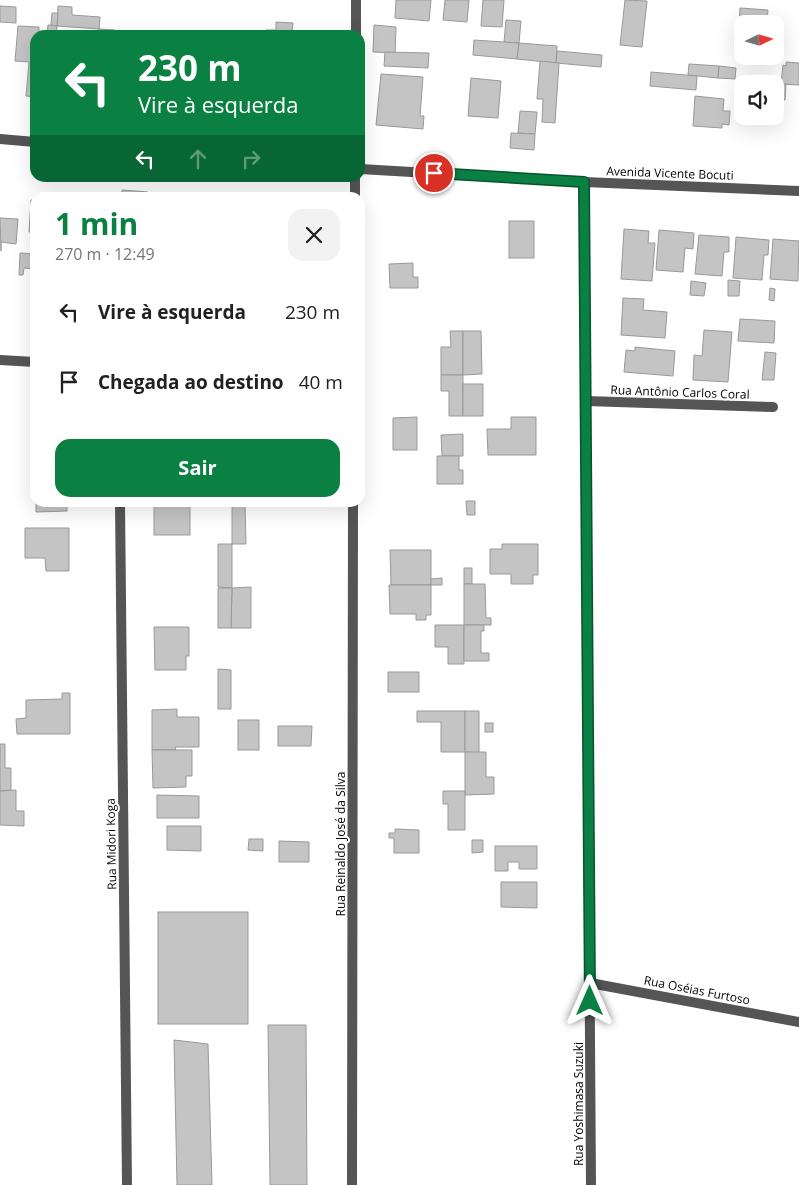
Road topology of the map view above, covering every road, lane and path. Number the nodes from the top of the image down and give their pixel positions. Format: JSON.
{"nodes":[{"id":1,"x":356,"y":0,"type":"edge"},
{"id":2,"x":356,"y":30,"type":"edge"},
{"id":3,"x":0,"y":139,"type":"edge"},
{"id":4,"x":30,"y":142,"type":"edge"},
{"id":5,"x":365,"y":169,"type":"edge"},
{"id":6,"x":584,"y":182,"type":"junction"},
{"id":7,"x":799,"y":191,"type":"edge"},
{"id":8,"x":0,"y":360,"type":"edge"},
{"id":9,"x":30,"y":362,"type":"edge"},
{"id":10,"x":586,"y":401,"type":"junction"},
{"id":11,"x":773,"y":407,"type":"dead end"},
{"id":12,"x":120,"y":507,"type":"edge"},
{"id":13,"x":353,"y":507,"type":"edge"},
{"id":14,"x":590,"y":983,"type":"junction"},
{"id":15,"x":799,"y":1022,"type":"edge"},
{"id":16,"x":127,"y":1185,"type":"edge"},
{"id":17,"x":352,"y":1185,"type":"edge"},
{"id":18,"x":591,"y":1185,"type":"edge"}],
"edges":[{"from":1,"to":2,"type":"street"},
{"from":3,"to":4,"type":"street"},
{"from":5,"to":6,"type":"street","name":"Avenida Vicente Bocuti"},
{"from":6,"to":7,"type":"street","name":"Avenida Vicente Bocuti"},
{"from":6,"to":10,"type":"street","name":"Rua Yoshimasa Suzuki"},
{"from":8,"to":9,"type":"street"},
{"from":10,"to":11,"type":"street","name":"Rua Antônio Carlos Coral"},
{"from":10,"to":14,"type":"street","name":"Rua Yoshimasa Suzuki"},
{"from":12,"to":16,"type":"street","name":"Rua Midori Koga"},
{"from":13,"to":17,"type":"street","name":"Rua Reinaldo José da Silva"},
{"from":14,"to":15,"type":"street","name":"Rua Oséias Furtoso"},
{"from":14,"to":18,"type":"street","name":"Rua Yoshimasa Suzuki"}]}
